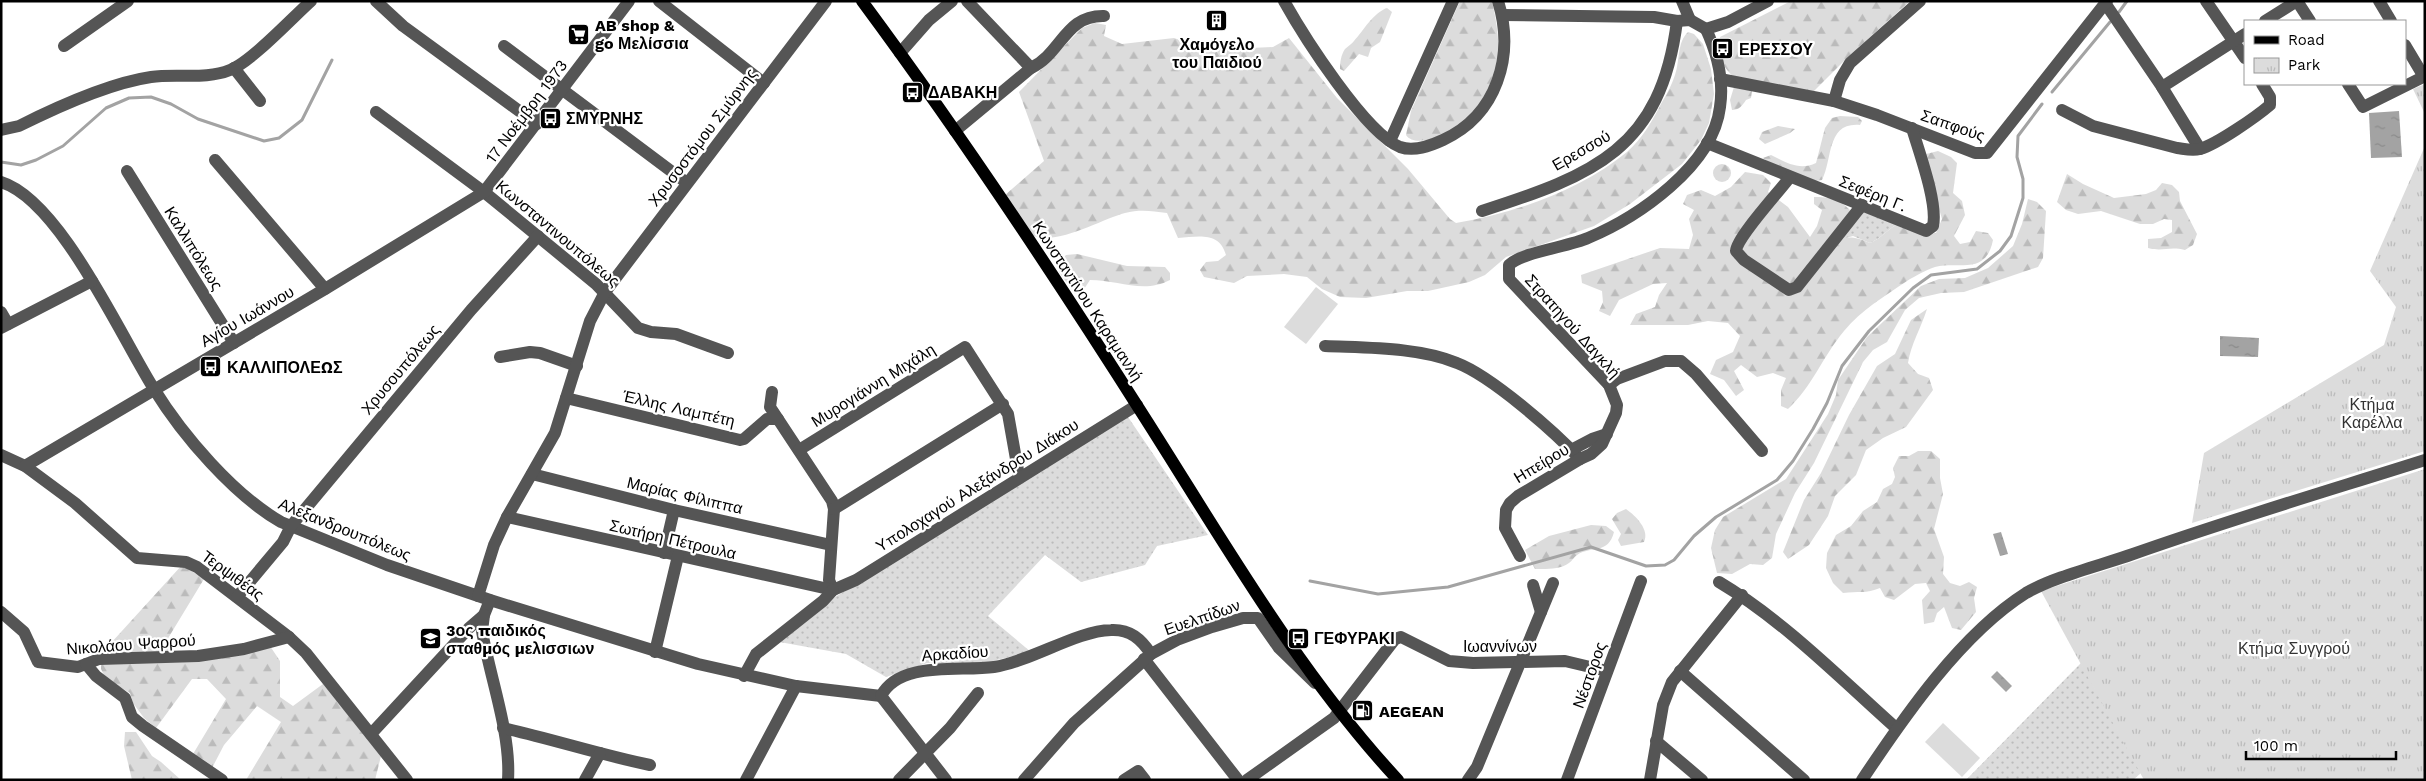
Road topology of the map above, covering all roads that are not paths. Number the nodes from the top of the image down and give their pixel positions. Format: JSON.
{"nodes":[{"id":1,"x":128,"y":1,"type":"edge"},
{"id":2,"x":310,"y":1,"type":"edge"},
{"id":3,"x":376,"y":1,"type":"edge"},
{"id":4,"x":629,"y":1,"type":"edge"},
{"id":5,"x":659,"y":1,"type":"edge"},
{"id":6,"x":826,"y":1,"type":"edge"},
{"id":7,"x":862,"y":1,"type":"edge"},
{"id":8,"x":952,"y":1,"type":"edge"},
{"id":9,"x":967,"y":1,"type":"edge"},
{"id":10,"x":1284,"y":1,"type":"edge"},
{"id":11,"x":1453,"y":1,"type":"edge"},
{"id":12,"x":1498,"y":1,"type":"edge"},
{"id":13,"x":1682,"y":1,"type":"edge"},
{"id":14,"x":1768,"y":1,"type":"edge"},
{"id":15,"x":1920,"y":1,"type":"edge"},
{"id":16,"x":2206,"y":1,"type":"edge"},
{"id":17,"x":2297,"y":1,"type":"edge"},
{"id":18,"x":2379,"y":1,"type":"edge"},
{"id":19,"x":2106,"y":2,"type":"edge"},
{"id":20,"x":1754,"y":6,"type":"edge"},
{"id":21,"x":1502,"y":15,"type":"junction"},
{"id":22,"x":1104,"y":16,"type":"dead end"},
{"id":23,"x":1683,"y":20,"type":"junction"},
{"id":24,"x":2268,"y":20,"type":"edge"},
{"id":25,"x":2309,"y":20,"type":"edge"},
{"id":26,"x":2390,"y":20,"type":"edge"},
{"id":27,"x":1706,"y":29,"type":"junction"},
{"id":28,"x":2244,"y":35,"type":"edge"},
{"id":29,"x":2234,"y":42,"type":"junction"},
{"id":30,"x":64,"y":46,"type":"dead end"},
{"id":31,"x":504,"y":46,"type":"dead end"},
{"id":32,"x":2406,"y":47,"type":"edge"},
{"id":33,"x":900,"y":53,"type":"junction"},
{"id":34,"x":2244,"y":57,"type":"edge"},
{"id":35,"x":234,"y":68,"type":"junction"},
{"id":36,"x":1031,"y":68,"type":"junction"},
{"id":37,"x":2424,"y":76,"type":"edge"},
{"id":38,"x":1720,"y":79,"type":"junction"},
{"id":39,"x":764,"y":83,"type":"junction"},
{"id":40,"x":2349,"y":85,"type":"edge"},
{"id":41,"x":2406,"y":85,"type":"edge"},
{"id":42,"x":2406,"y":85,"type":"edge"},
{"id":43,"x":2162,"y":87,"type":"junction"},
{"id":44,"x":2265,"y":88,"type":"edge"},
{"id":45,"x":562,"y":90,"type":"junction"},
{"id":46,"x":260,"y":101,"type":"dead end"},
{"id":47,"x":1834,"y":101,"type":"junction"},
{"id":48,"x":2062,"y":110,"type":"dead end"},
{"id":49,"x":376,"y":112,"type":"dead end"},
{"id":50,"x":537,"y":124,"type":"junction"},
{"id":51,"x":1912,"y":128,"type":"junction"},
{"id":52,"x":1,"y":130,"type":"edge"},
{"id":53,"x":955,"y":131,"type":"junction"},
{"id":54,"x":1390,"y":140,"type":"junction"},
{"id":55,"x":1707,"y":143,"type":"junction"},
{"id":56,"x":2200,"y":148,"type":"junction"},
{"id":57,"x":215,"y":160,"type":"dead end"},
{"id":58,"x":127,"y":171,"type":"dead end"},
{"id":59,"x":1790,"y":178,"type":"junction"},
{"id":60,"x":688,"y":183,"type":"junction"},
{"id":61,"x":6,"y":184,"type":"edge"},
{"id":62,"x":484,"y":192,"type":"junction"},
{"id":63,"x":1862,"y":205,"type":"junction"},
{"id":64,"x":1482,"y":211,"type":"dead end"},
{"id":65,"x":538,"y":236,"type":"junction"},
{"id":66,"x":92,"y":281,"type":"junction"},
{"id":67,"x":325,"y":289,"type":"junction"},
{"id":68,"x":605,"y":292,"type":"junction"},
{"id":69,"x":1,"y":312,"type":"edge"},
{"id":70,"x":4,"y":326,"type":"edge"},
{"id":71,"x":234,"y":343,"type":"junction"},
{"id":72,"x":1326,"y":346,"type":"dead end"},
{"id":73,"x":728,"y":354,"type":"dead end"},
{"id":74,"x":500,"y":357,"type":"dead end"},
{"id":75,"x":577,"y":366,"type":"junction"},
{"id":76,"x":1609,"y":386,"type":"junction"},
{"id":77,"x":154,"y":390,"type":"junction"},
{"id":78,"x":772,"y":392,"type":"dead end"},
{"id":79,"x":566,"y":398,"type":"junction"},
{"id":80,"x":1004,"y":404,"type":"junction"},
{"id":81,"x":1137,"y":405,"type":"junction"},
{"id":82,"x":1617,"y":405,"type":"joint"},
{"id":83,"x":778,"y":419,"type":"junction"},
{"id":84,"x":799,"y":450,"type":"junction"},
{"id":85,"x":1762,"y":451,"type":"dead end"},
{"id":86,"x":1575,"y":454,"type":"junction"},
{"id":87,"x":1,"y":455,"type":"edge"},
{"id":88,"x":2425,"y":460,"type":"edge"},
{"id":89,"x":25,"y":466,"type":"junction"},
{"id":90,"x":532,"y":474,"type":"junction"},
{"id":91,"x":1019,"y":476,"type":"junction"},
{"id":92,"x":834,"y":509,"type":"junction"},
{"id":93,"x":674,"y":510,"type":"junction"},
{"id":94,"x":508,"y":517,"type":"junction"},
{"id":95,"x":291,"y":526,"type":"junction"},
{"id":96,"x":831,"y":545,"type":"junction"},
{"id":97,"x":664,"y":553,"type":"junction"},
{"id":98,"x":678,"y":556,"type":"junction"},
{"id":99,"x":1520,"y":556,"type":"dead end"},
{"id":100,"x":1641,"y":581,"type":"dead end"},
{"id":101,"x":1719,"y":582,"type":"dead end"},
{"id":102,"x":1553,"y":583,"type":"dead end"},
{"id":103,"x":1533,"y":585,"type":"dead end"},
{"id":104,"x":833,"y":590,"type":"junction"},
{"id":105,"x":478,"y":596,"type":"junction"},
{"id":106,"x":1742,"y":596,"type":"junction"},
{"id":107,"x":237,"y":597,"type":"junction"},
{"id":108,"x":490,"y":600,"type":"junction"},
{"id":109,"x":1,"y":612,"type":"edge"},
{"id":110,"x":1541,"y":612,"type":"junction"},
{"id":111,"x":484,"y":615,"type":"junction"},
{"id":112,"x":289,"y":637,"type":"junction"},
{"id":113,"x":655,"y":652,"type":"junction"},
{"id":114,"x":1147,"y":657,"type":"junction"},
{"id":115,"x":1518,"y":663,"type":"junction"},
{"id":116,"x":86,"y":664,"type":"junction"},
{"id":117,"x":1607,"y":671,"type":"junction"},
{"id":118,"x":1680,"y":671,"type":"junction"},
{"id":119,"x":744,"y":676,"type":"junction"},
{"id":120,"x":796,"y":686,"type":"junction"},
{"id":121,"x":1322,"y":688,"type":"junction"},
{"id":122,"x":978,"y":693,"type":"dead end"},
{"id":123,"x":881,"y":696,"type":"junction"},
{"id":124,"x":1338,"y":710,"type":"junction"},
{"id":125,"x":503,"y":728,"type":"junction"},
{"id":126,"x":1896,"y":728,"type":"junction"},
{"id":127,"x":371,"y":734,"type":"junction"},
{"id":128,"x":1656,"y":741,"type":"junction"},
{"id":129,"x":600,"y":753,"type":"junction"},
{"id":130,"x":925,"y":754,"type":"junction"},
{"id":131,"x":650,"y":765,"type":"dead end"},
{"id":132,"x":1141,"y":776,"type":"edge"},
{"id":133,"x":222,"y":780,"type":"edge"},
{"id":134,"x":407,"y":780,"type":"edge"},
{"id":135,"x":508,"y":780,"type":"edge"},
{"id":136,"x":585,"y":780,"type":"edge"},
{"id":137,"x":746,"y":780,"type":"edge"},
{"id":138,"x":899,"y":780,"type":"edge"},
{"id":139,"x":946,"y":780,"type":"edge"},
{"id":140,"x":1024,"y":780,"type":"edge"},
{"id":141,"x":1124,"y":780,"type":"edge"},
{"id":142,"x":1238,"y":780,"type":"edge"},
{"id":143,"x":1247,"y":780,"type":"edge"},
{"id":144,"x":1398,"y":780,"type":"edge"},
{"id":145,"x":1468,"y":780,"type":"edge"},
{"id":146,"x":1567,"y":780,"type":"edge"},
{"id":147,"x":1650,"y":780,"type":"edge"},
{"id":148,"x":1702,"y":780,"type":"edge"},
{"id":149,"x":1804,"y":780,"type":"edge"},
{"id":150,"x":1862,"y":780,"type":"edge"}],
"edges":[{"from":1,"to":30,"type":"street"},
{"from":2,"to":35,"type":"street"},
{"from":3,"to":50,"type":"street"},
{"from":4,"to":45,"type":"street","name":"17 Νοέμβρη 1973"},
{"from":5,"to":39,"type":"street"},
{"from":6,"to":39,"type":"street","name":"Χρυσοστόμου Σμύρνης"},
{"from":7,"to":33,"type":"main road","name":"Κωνσταντίνου Καραμανλή"},
{"from":8,"to":33,"type":"street"},
{"from":9,"to":36,"type":"street"},
{"from":10,"to":54,"type":"street"},
{"from":11,"to":54,"type":"street"},
{"from":12,"to":21,"type":"street"},
{"from":13,"to":23,"type":"street"},
{"from":14,"to":20,"type":"street"},
{"from":15,"to":47,"type":"street"},
{"from":16,"to":29,"type":"street"},
{"from":17,"to":24,"type":"street"},
{"from":17,"to":25,"type":"street"},
{"from":18,"to":26,"type":"street"},
{"from":19,"to":43,"type":"street"},
{"from":19,"to":51,"type":"street","name":"Σαπφούς"},
{"from":20,"to":27,"type":"street"},
{"from":21,"to":23,"type":"street"},
{"from":21,"to":54,"type":"street"},
{"from":22,"to":36,"type":"street"},
{"from":23,"to":27,"type":"street"},
{"from":23,"to":64,"type":"street","name":"Ερεσσού"},
{"from":27,"to":38,"type":"street","name":"Στρατηγού Δαγκλή"},
{"from":28,"to":29,"type":"street"},
{"from":29,"to":34,"type":"street"},
{"from":29,"to":43,"type":"street"},
{"from":31,"to":45,"type":"street"},
{"from":32,"to":37,"type":"street"},
{"from":33,"to":53,"type":"main road","name":"Κωνσταντίνου Καραμανλή"},
{"from":35,"to":46,"type":"street"},
{"from":35,"to":52,"type":"street"},
{"from":36,"to":53,"type":"street"},
{"from":37,"to":41,"type":"street"},
{"from":38,"to":47,"type":"street","name":"Σαπφούς"},
{"from":38,"to":55,"type":"street","name":"Στρατηγού Δαγκλή"},
{"from":39,"to":60,"type":"street","name":"Χρυσοστόμου Σμύρνης"},
{"from":40,"to":42,"type":"street"},
{"from":43,"to":56,"type":"street"},
{"from":44,"to":56,"type":"street"},
{"from":45,"to":50,"type":"street","name":"17 Νοέμβρη 1973"},
{"from":45,"to":60,"type":"street"},
{"from":47,"to":51,"type":"street","name":"Σαπφούς"},
{"from":48,"to":56,"type":"street"},
{"from":49,"to":62,"type":"street","name":"Κωνσταντινουπόλεως"},
{"from":50,"to":62,"type":"street","name":"17 Νοέμβρη 1973"},
{"from":51,"to":63,"type":"street","name":"Σεφέρη Γ."},
{"from":53,"to":81,"type":"main road","name":"Κωνσταντίνου Καραμανλή"},
{"from":55,"to":59,"type":"street","name":"Σεφέρη Γ."},
{"from":55,"to":76,"type":"street","name":"Στρατηγού Δαγκλή"},
{"from":57,"to":67,"type":"street"},
{"from":58,"to":71,"type":"street","name":"Καλλιπόλεως"},
{"from":59,"to":63,"type":"street","name":"Σεφέρη Γ."},
{"from":59,"to":63,"type":"street"},
{"from":60,"to":68,"type":"street","name":"Χρυσοστόμου Σμύρνης"},
{"from":61,"to":66,"type":"street","name":"Αλεξανδρουπόλεως"},
{"from":62,"to":65,"type":"street","name":"Κωνσταντινουπόλεως"},
{"from":62,"to":67,"type":"street","name":"Αγίου Ιωάννου"},
{"from":65,"to":68,"type":"street","name":"Κωνσταντινουπόλεως"},
{"from":65,"to":95,"type":"street","name":"Χρυσουπόλεως"},
{"from":66,"to":70,"type":"street"},
{"from":66,"to":77,"type":"street","name":"Αλεξανδρουπόλεως"},
{"from":67,"to":71,"type":"street","name":"Αγίου Ιωάννου"},
{"from":68,"to":73,"type":"street","name":"Κωνσταντινουπόλεως"},
{"from":68,"to":75,"type":"street","name":"Χρυσοστόμου Σμύρνης"},
{"from":69,"to":70,"type":"street"},
{"from":71,"to":77,"type":"street","name":"Αγίου Ιωάννου"},
{"from":72,"to":86,"type":"street"},
{"from":74,"to":75,"type":"street"},
{"from":75,"to":79,"type":"street","name":"Χρυσοστόμου Σμύρνης"},
{"from":76,"to":82,"type":"street","name":"Στρατηγού Δαγκλή"},
{"from":76,"to":85,"type":"street"},
{"from":77,"to":89,"type":"street","name":"Αγίου Ιωάννου"},
{"from":77,"to":95,"type":"street","name":"Αλεξανδρουπόλεως"},
{"from":78,"to":83,"type":"street"},
{"from":79,"to":83,"type":"street","name":"Έλλης Λαμπέτη"},
{"from":79,"to":90,"type":"street","name":"Χρυσοστόμου Σμύρνης"},
{"from":80,"to":84,"type":"street","name":"Μυρογιάννη Μιχάλη"},
{"from":80,"to":91,"type":"street"},
{"from":80,"to":92,"type":"street"},
{"from":81,"to":91,"type":"street","name":"Υπολοχαγού Αλεξάνδρου Διάκου"},
{"from":81,"to":121,"type":"main road","name":"Κωνσταντίνου Καραμανλή"},
{"from":82,"to":86,"type":"street","name":"Ηπείρου"},
{"from":83,"to":84,"type":"street"},
{"from":84,"to":92,"type":"street"},
{"from":86,"to":99,"type":"street","name":"Ηπείρου"},
{"from":87,"to":89,"type":"street","name":"Τερψιθέας"},
{"from":88,"to":126,"type":"street"},
{"from":89,"to":107,"type":"street","name":"Τερψιθέας"},
{"from":90,"to":93,"type":"street","name":"Μαρίας Φίλιππα"},
{"from":90,"to":94,"type":"street","name":"Χρυσοστόμου Σμύρνης"},
{"from":91,"to":104,"type":"street","name":"Υπολοχαγού Αλεξάνδρου Διάκου"},
{"from":92,"to":96,"type":"street"},
{"from":93,"to":96,"type":"street","name":"Μαρίας Φίλιππα"},
{"from":93,"to":97,"type":"street"},
{"from":94,"to":97,"type":"street","name":"Σωτήρη Πέτρουλα"},
{"from":94,"to":105,"type":"street","name":"Χρυσοστόμου Σμύρνης"},
{"from":95,"to":105,"type":"street","name":"Αλεξανδρουπόλεως"},
{"from":95,"to":107,"type":"street","name":"Χρυσουπόλεως"},
{"from":96,"to":104,"type":"street"},
{"from":97,"to":98,"type":"street","name":"Σωτήρη Πέτρουλα"},
{"from":98,"to":104,"type":"street","name":"Σωτήρη Πέτρουλα"},
{"from":98,"to":113,"type":"street"},
{"from":100,"to":117,"type":"street","name":"Νέστορος"},
{"from":101,"to":106,"type":"street"},
{"from":102,"to":110,"type":"street"},
{"from":103,"to":110,"type":"street"},
{"from":104,"to":119,"type":"street"},
{"from":105,"to":108,"type":"street","name":"Αλεξανδρουπόλεως"},
{"from":106,"to":118,"type":"street"},
{"from":106,"to":126,"type":"street"},
{"from":107,"to":112,"type":"street","name":"Τερψιθέας"},
{"from":108,"to":111,"type":"street"},
{"from":108,"to":113,"type":"street","name":"Αλεξανδρουπόλεως"},
{"from":109,"to":116,"type":"street","name":"Νικολάου Ψαρρού"},
{"from":110,"to":115,"type":"street"},
{"from":111,"to":125,"type":"street"},
{"from":111,"to":127,"type":"street"},
{"from":112,"to":116,"type":"street","name":"Νικολάου Ψαρρού"},
{"from":112,"to":127,"type":"street","name":"Τερψιθέας"},
{"from":113,"to":119,"type":"street","name":"Αλεξανδρουπόλεως"},
{"from":114,"to":121,"type":"street","name":"Ευελπίδων"},
{"from":114,"to":123,"type":"street","name":"Αρκαδίου"},
{"from":114,"to":140,"type":"street","name":"Ευελπίδων"},
{"from":114,"to":142,"type":"street","name":"Αρκαδίου"},
{"from":115,"to":117,"type":"street","name":"Ιωαννίνων"},
{"from":115,"to":124,"type":"street","name":"Ιωαννίνων"},
{"from":115,"to":145,"type":"street"},
{"from":116,"to":133,"type":"street"},
{"from":117,"to":146,"type":"street","name":"Νέστορος"},
{"from":118,"to":128,"type":"street"},
{"from":118,"to":149,"type":"street"},
{"from":119,"to":120,"type":"street"},
{"from":120,"to":123,"type":"street"},
{"from":120,"to":137,"type":"street"},
{"from":121,"to":124,"type":"main road","name":"Κωνσταντίνου Καραμανλή"},
{"from":122,"to":130,"type":"street"},
{"from":123,"to":130,"type":"street"},
{"from":124,"to":143,"type":"street","name":"Ιωαννίνων"},
{"from":124,"to":144,"type":"main road","name":"Κωνσταντίνου Καραμανλή"},
{"from":125,"to":129,"type":"street"},
{"from":125,"to":135,"type":"street"},
{"from":126,"to":150,"type":"street"},
{"from":127,"to":134,"type":"street","name":"Τερψιθέας"},
{"from":128,"to":147,"type":"street"},
{"from":128,"to":148,"type":"street"},
{"from":129,"to":131,"type":"street"},
{"from":129,"to":136,"type":"street"},
{"from":130,"to":138,"type":"street"},
{"from":130,"to":139,"type":"street"},
{"from":132,"to":141,"type":"street"}]}
